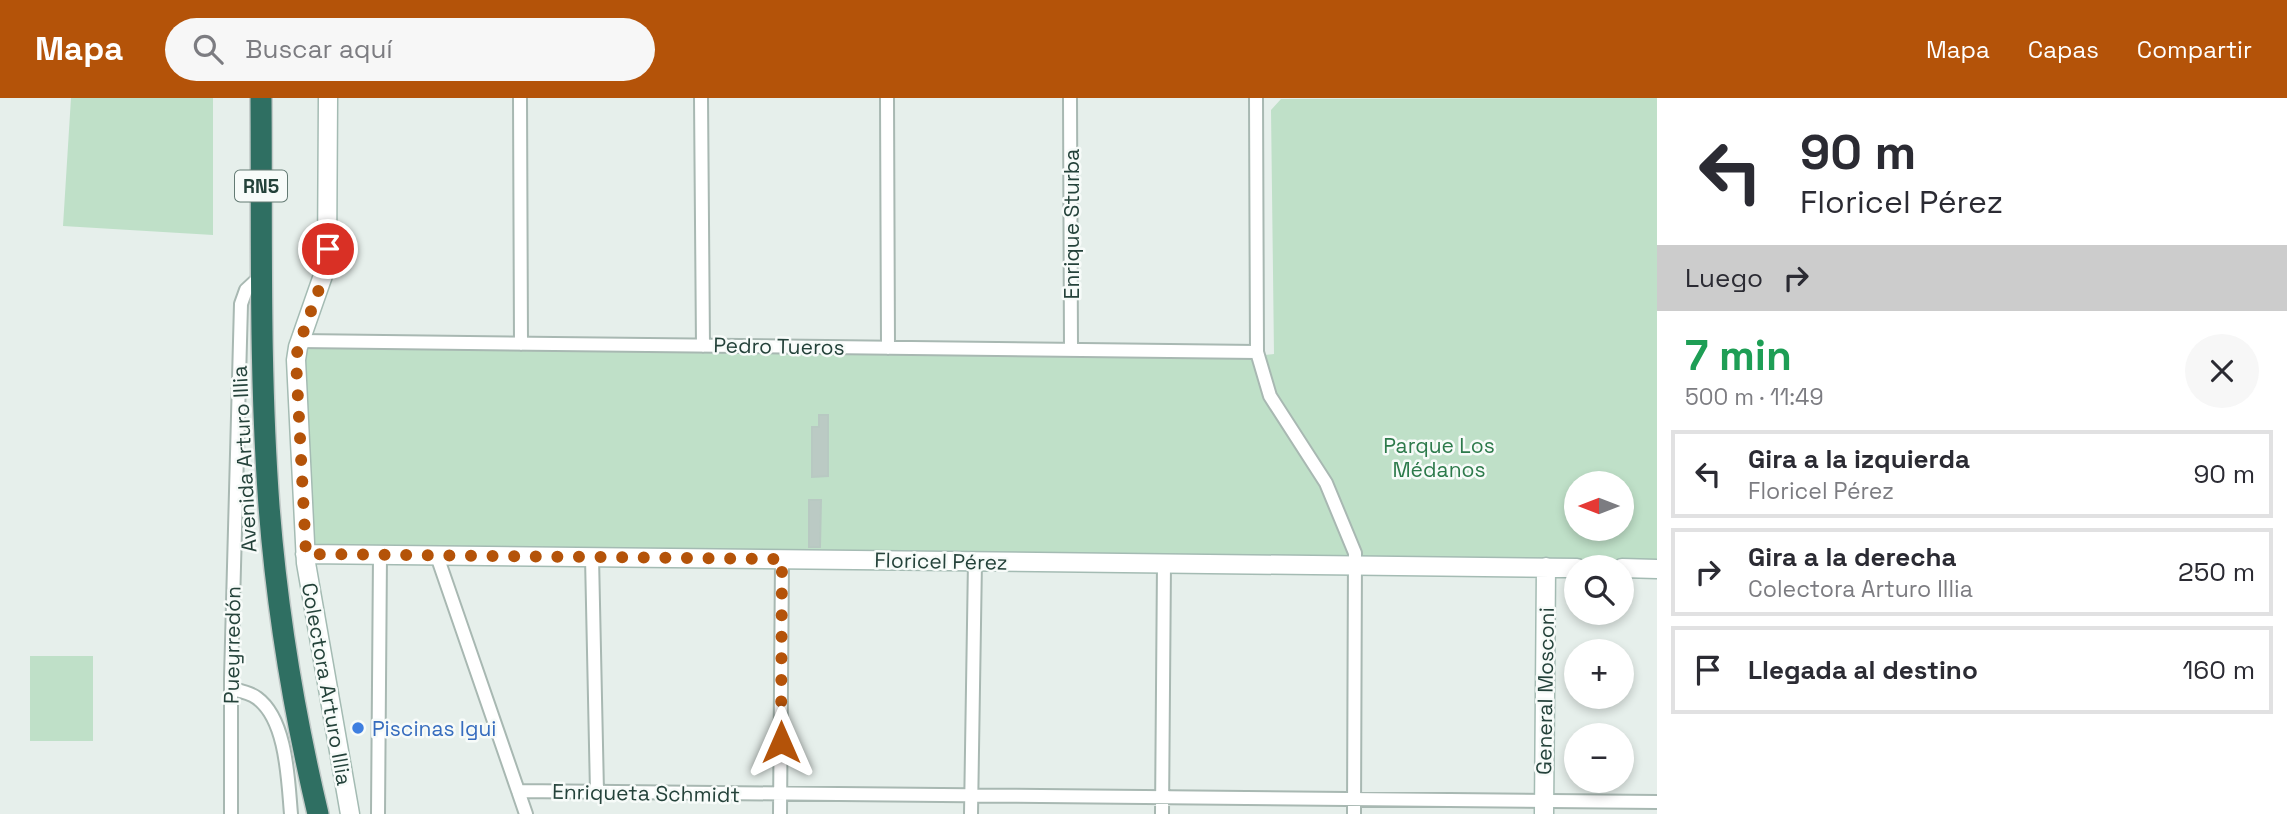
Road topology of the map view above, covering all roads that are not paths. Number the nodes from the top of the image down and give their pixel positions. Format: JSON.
{"nodes":[{"id":1,"x":261,"y":98,"type":"edge"},
{"id":2,"x":328,"y":98,"type":"edge"},
{"id":3,"x":520,"y":98,"type":"edge"},
{"id":4,"x":701,"y":98,"type":"edge"},
{"id":5,"x":887,"y":98,"type":"edge"},
{"id":6,"x":1070,"y":98,"type":"edge"},
{"id":7,"x":1256,"y":98,"type":"edge"},
{"id":8,"x":262,"y":275,"type":"junction"},
{"id":9,"x":300,"y":341,"type":"junction"},
{"id":10,"x":521,"y":344,"type":"junction"},
{"id":11,"x":703,"y":346,"type":"junction"},
{"id":12,"x":888,"y":348,"type":"junction"},
{"id":13,"x":1071,"y":350,"type":"junction"},
{"id":14,"x":1257,"y":352,"type":"junction"},
{"id":15,"x":306,"y":554,"type":"junction"},
{"id":16,"x":380,"y":555,"type":"junction"},
{"id":17,"x":437,"y":556,"type":"junction"},
{"id":18,"x":592,"y":557,"type":"junction"},
{"id":19,"x":782,"y":559,"type":"junction"},
{"id":20,"x":975,"y":561,"type":"junction"},
{"id":21,"x":1164,"y":564,"type":"junction"},
{"id":22,"x":1356,"y":566,"type":"junction"},
{"id":23,"x":1546,"y":568,"type":"junction"},
{"id":24,"x":1564,"y":568,"type":"edge"},
{"id":25,"x":1634,"y":568,"type":"edge"},
{"id":26,"x":1657,"y":569,"type":"edge"},
{"id":27,"x":231,"y":689,"type":"junction"},
{"id":28,"x":518,"y":791,"type":"junction"},
{"id":29,"x":597,"y":792,"type":"junction"},
{"id":30,"x":780,"y":794,"type":"junction"},
{"id":31,"x":971,"y":796,"type":"junction"},
{"id":32,"x":1162,"y":797,"type":"junction"},
{"id":33,"x":1354,"y":799,"type":"junction"},
{"id":34,"x":1657,"y":802,"type":"edge"},
{"id":35,"x":1544,"y":807,"type":"edge"},
{"id":36,"x":231,"y":814,"type":"edge"},
{"id":37,"x":291,"y":814,"type":"edge"},
{"id":38,"x":318,"y":814,"type":"edge"},
{"id":39,"x":350,"y":814,"type":"edge"},
{"id":40,"x":378,"y":814,"type":"edge"},
{"id":41,"x":526,"y":814,"type":"edge"},
{"id":42,"x":780,"y":814,"type":"edge"},
{"id":43,"x":971,"y":814,"type":"edge"},
{"id":44,"x":1162,"y":814,"type":"edge"},
{"id":45,"x":1354,"y":814,"type":"edge"}],
"edges":[{"from":1,"to":8,"type":"highway","name":"Avenida Arturo Illia","number":"RN5"},
{"from":2,"to":9,"type":"street","name":"Colectora Arturo Illia"},
{"from":3,"to":10,"type":"street"},
{"from":4,"to":11,"type":"street"},
{"from":5,"to":12,"type":"street"},
{"from":6,"to":13,"type":"street","name":"Enrique Sturba"},
{"from":7,"to":14,"type":"street"},
{"from":8,"to":27,"type":"street","name":"Pueyrredón"},
{"from":8,"to":38,"type":"highway","name":"Avenida Arturo Illia","number":"RN5"},
{"from":9,"to":10,"type":"street","name":"Pedro Tueros"},
{"from":9,"to":15,"type":"street","name":"Colectora Arturo Illia"},
{"from":10,"to":11,"type":"street","name":"Pedro Tueros"},
{"from":11,"to":12,"type":"street","name":"Pedro Tueros"},
{"from":12,"to":13,"type":"street","name":"Pedro Tueros"},
{"from":13,"to":14,"type":"street","name":"Pedro Tueros"},
{"from":14,"to":22,"type":"street"},
{"from":15,"to":16,"type":"street","name":"Floricel Pérez"},
{"from":15,"to":39,"type":"street","name":"Colectora Arturo Illia"},
{"from":16,"to":17,"type":"street","name":"Floricel Pérez"},
{"from":16,"to":40,"type":"street"},
{"from":17,"to":18,"type":"street","name":"Floricel Pérez"},
{"from":17,"to":28,"type":"street"},
{"from":18,"to":19,"type":"street","name":"Floricel Pérez"},
{"from":18,"to":29,"type":"street"},
{"from":19,"to":20,"type":"street","name":"Floricel Pérez"},
{"from":19,"to":30,"type":"street"},
{"from":20,"to":21,"type":"street","name":"Floricel Pérez"},
{"from":20,"to":31,"type":"street"},
{"from":21,"to":22,"type":"street","name":"Floricel Pérez"},
{"from":21,"to":32,"type":"street"},
{"from":22,"to":23,"type":"street","name":"Floricel Pérez"},
{"from":22,"to":33,"type":"street"},
{"from":23,"to":24,"type":"street","name":"Floricel Pérez"},
{"from":23,"to":35,"type":"street","name":"General Mosconi"},
{"from":25,"to":26,"type":"street"},
{"from":27,"to":36,"type":"street","name":"Pueyrredón"},
{"from":27,"to":37,"type":"street"},
{"from":28,"to":29,"type":"street","name":"Enriqueta Schmidt"},
{"from":28,"to":41,"type":"street"},
{"from":29,"to":30,"type":"street","name":"Enriqueta Schmidt"},
{"from":30,"to":31,"type":"street","name":"Enriqueta Schmidt"},
{"from":30,"to":42,"type":"street"},
{"from":31,"to":32,"type":"street","name":"Enriqueta Schmidt"},
{"from":31,"to":43,"type":"street"},
{"from":32,"to":33,"type":"street","name":"Enriqueta Schmidt"},
{"from":32,"to":44,"type":"street"},
{"from":33,"to":35,"type":"street","name":"Enriqueta Schmidt"},
{"from":33,"to":45,"type":"street"},
{"from":34,"to":35,"type":"street","name":"Enriqueta Schmidt"}]}
